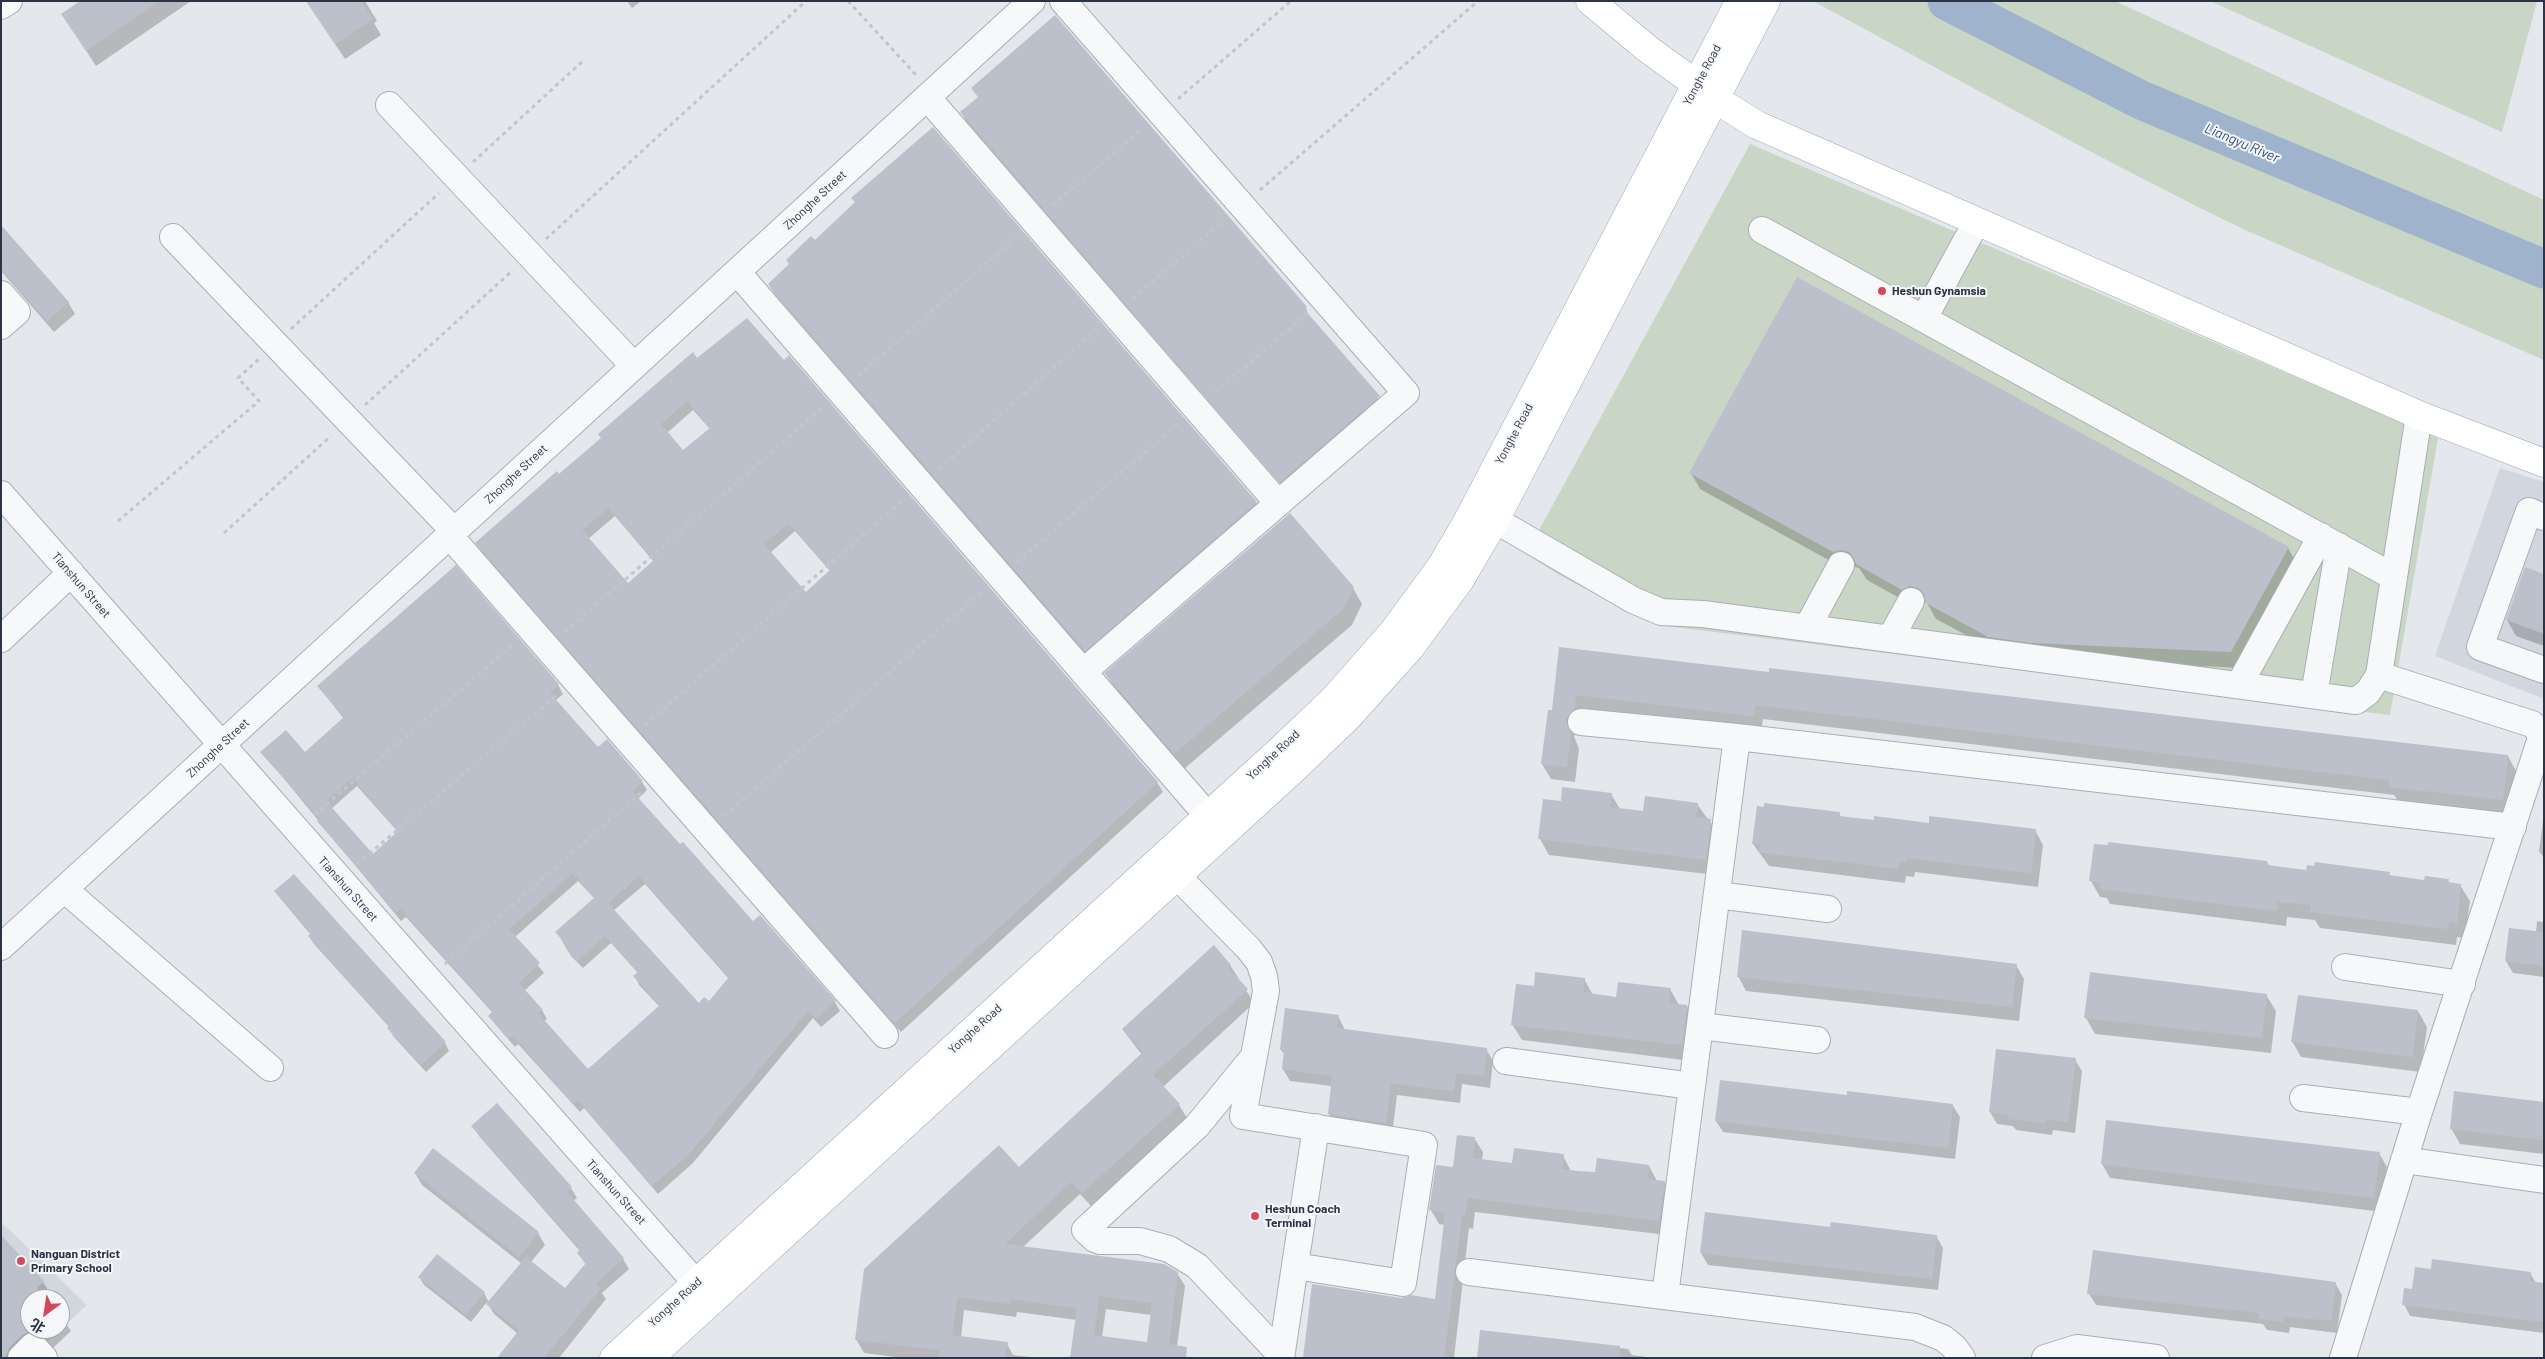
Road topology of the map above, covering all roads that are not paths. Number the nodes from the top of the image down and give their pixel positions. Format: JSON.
{"nodes":[{"id":1,"x":8,"y":1,"type":"edge"},
{"id":2,"x":1032,"y":1,"type":"edge"},
{"id":3,"x":1063,"y":1,"type":"edge"},
{"id":4,"x":1590,"y":1,"type":"edge"},
{"id":5,"x":1740,"y":1,"type":"edge"},
{"id":6,"x":1766,"y":1,"type":"edge"},
{"id":7,"x":1,"y":6,"type":"edge"},
{"id":8,"x":1727,"y":51,"type":"junction"},
{"id":9,"x":1706,"y":91,"type":"junction"},
{"id":10,"x":930,"y":95,"type":"junction"},
{"id":11,"x":389,"y":105,"type":"dead end"},
{"id":12,"x":1977,"y":221,"type":"junction"},
{"id":13,"x":1762,"y":230,"type":"dead end"},
{"id":14,"x":173,"y":237,"type":"dead end"},
{"id":15,"x":736,"y":272,"type":"junction"},
{"id":16,"x":1,"y":294,"type":"edge"},
{"id":17,"x":1924,"y":318,"type":"junction"},
{"id":18,"x":1,"y":326,"type":"edge"},
{"id":19,"x":634,"y":366,"type":"junction"},
{"id":20,"x":2419,"y":415,"type":"junction"},
{"id":21,"x":2544,"y":463,"type":"edge"},
{"id":22,"x":1,"y":494,"type":"edge"},
{"id":23,"x":1278,"y":503,"type":"junction"},
{"id":24,"x":2544,"y":517,"type":"edge"},
{"id":25,"x":1495,"y":520,"type":"junction"},
{"id":26,"x":452,"y":533,"type":"junction"},
{"id":27,"x":2330,"y":541,"type":"junction"},
{"id":28,"x":1841,"y":565,"type":"dead end"},
{"id":29,"x":71,"y":573,"type":"junction"},
{"id":30,"x":2394,"y":576,"type":"junction"},
{"id":31,"x":1911,"y":601,"type":"dead end"},
{"id":32,"x":1807,"y":628,"type":"junction"},
{"id":33,"x":1,"y":639,"type":"edge"},
{"id":34,"x":1890,"y":639,"type":"junction"},
{"id":35,"x":2544,"y":670,"type":"edge"},
{"id":36,"x":1083,"y":672,"type":"junction"},
{"id":37,"x":2379,"y":675,"type":"junction"},
{"id":38,"x":2239,"y":685,"type":"junction"},
{"id":39,"x":2314,"y":695,"type":"junction"},
{"id":40,"x":1581,"y":722,"type":"dead end"},
{"id":41,"x":1737,"y":737,"type":"junction"},
{"id":42,"x":221,"y":745,"type":"junction"},
{"id":43,"x":1208,"y":816,"type":"junction"},
{"id":44,"x":2513,"y":827,"type":"junction"},
{"id":45,"x":1176,"y":876,"type":"junction"},
{"id":46,"x":64,"y":889,"type":"junction"},
{"id":47,"x":1717,"y":895,"type":"junction"},
{"id":48,"x":1828,"y":909,"type":"dead end"},
{"id":49,"x":1,"y":947,"type":"edge"},
{"id":50,"x":2345,"y":967,"type":"dead end"},
{"id":51,"x":2462,"y":984,"type":"junction"},
{"id":52,"x":1700,"y":1026,"type":"junction"},
{"id":53,"x":885,"y":1035,"type":"dead end"},
{"id":54,"x":1817,"y":1040,"type":"dead end"},
{"id":55,"x":1254,"y":1055,"type":"junction"},
{"id":56,"x":1506,"y":1061,"type":"dead end"},
{"id":57,"x":270,"y":1068,"type":"dead end"},
{"id":58,"x":1692,"y":1086,"type":"junction"},
{"id":59,"x":2303,"y":1098,"type":"dead end"},
{"id":60,"x":2419,"y":1112,"type":"junction"},
{"id":61,"x":1316,"y":1127,"type":"junction"},
{"id":62,"x":2404,"y":1160,"type":"junction"},
{"id":63,"x":2544,"y":1180,"type":"edge"},
{"id":64,"x":1295,"y":1266,"type":"junction"},
{"id":65,"x":1469,"y":1272,"type":"dead end"},
{"id":66,"x":696,"y":1283,"type":"junction"},
{"id":67,"x":1665,"y":1296,"type":"junction"},
{"id":68,"x":1281,"y":1356,"type":"edge"},
{"id":69,"x":20,"y":1358,"type":"edge"},
{"id":70,"x":44,"y":1358,"type":"edge"},
{"id":71,"x":614,"y":1358,"type":"edge"},
{"id":72,"x":649,"y":1358,"type":"edge"},
{"id":73,"x":1962,"y":1358,"type":"edge"},
{"id":74,"x":2045,"y":1358,"type":"edge"},
{"id":75,"x":2156,"y":1358,"type":"edge"},
{"id":76,"x":2343,"y":1358,"type":"edge"}],
"edges":[{"from":1,"to":7,"type":"street"},
{"from":2,"to":10,"type":"street","name":"Zhonghe Street"},
{"from":3,"to":23,"type":"street"},
{"from":4,"to":9,"type":"main road"},
{"from":5,"to":8,"type":"main road","name":"Yonghe Road"},
{"from":6,"to":8,"type":"main road","name":"Yonghe Road"},
{"from":8,"to":9,"type":"main road","name":"Yonghe Road"},
{"from":9,"to":12,"type":"main road"},
{"from":9,"to":25,"type":"main road","name":"Yonghe Road"},
{"from":9,"to":43,"type":"main road","name":"Yonghe Road"},
{"from":10,"to":15,"type":"street","name":"Zhonghe Street"},
{"from":10,"to":23,"type":"street"},
{"from":11,"to":19,"type":"street"},
{"from":12,"to":17,"type":"street"},
{"from":12,"to":20,"type":"main road"},
{"from":13,"to":17,"type":"street"},
{"from":14,"to":26,"type":"street"},
{"from":15,"to":19,"type":"street","name":"Zhonghe Street"},
{"from":15,"to":36,"type":"street"},
{"from":16,"to":18,"type":"street"},
{"from":17,"to":27,"type":"street"},
{"from":19,"to":26,"type":"street","name":"Zhonghe Street"},
{"from":20,"to":21,"type":"main road"},
{"from":20,"to":30,"type":"street"},
{"from":22,"to":29,"type":"street","name":"Tianshun Street"},
{"from":23,"to":36,"type":"street"},
{"from":24,"to":35,"type":"street"},
{"from":25,"to":32,"type":"street"},
{"from":25,"to":45,"type":"main road","name":"Yonghe Road"},
{"from":26,"to":42,"type":"street","name":"Zhonghe Street"},
{"from":26,"to":53,"type":"street"},
{"from":27,"to":30,"type":"street"},
{"from":27,"to":38,"type":"street"},
{"from":27,"to":39,"type":"street"},
{"from":28,"to":32,"type":"street"},
{"from":29,"to":33,"type":"street"},
{"from":29,"to":42,"type":"street","name":"Tianshun Street"},
{"from":30,"to":37,"type":"street"},
{"from":31,"to":34,"type":"street"},
{"from":32,"to":34,"type":"street"},
{"from":34,"to":38,"type":"street"},
{"from":36,"to":43,"type":"street"},
{"from":37,"to":39,"type":"street"},
{"from":37,"to":44,"type":"street"},
{"from":38,"to":39,"type":"street"},
{"from":40,"to":41,"type":"street"},
{"from":41,"to":44,"type":"street"},
{"from":41,"to":47,"type":"street"},
{"from":42,"to":46,"type":"street","name":"Zhonghe Street"},
{"from":42,"to":66,"type":"street","name":"Tianshun Street"},
{"from":43,"to":66,"type":"main road","name":"Yonghe Road"},
{"from":44,"to":51,"type":"street"},
{"from":45,"to":55,"type":"street"},
{"from":45,"to":72,"type":"main road","name":"Yonghe Road"},
{"from":46,"to":49,"type":"street","name":"Zhonghe Street"},
{"from":46,"to":57,"type":"street"},
{"from":47,"to":48,"type":"street"},
{"from":47,"to":52,"type":"street"},
{"from":50,"to":51,"type":"street"},
{"from":51,"to":60,"type":"street"},
{"from":52,"to":54,"type":"street"},
{"from":52,"to":58,"type":"street"},
{"from":55,"to":61,"type":"street"},
{"from":55,"to":68,"type":"street"},
{"from":56,"to":58,"type":"street"},
{"from":58,"to":67,"type":"street"},
{"from":59,"to":60,"type":"street"},
{"from":60,"to":62,"type":"street"},
{"from":61,"to":64,"type":"street"},
{"from":61,"to":64,"type":"street"},
{"from":62,"to":63,"type":"street"},
{"from":62,"to":76,"type":"street"},
{"from":64,"to":68,"type":"street"},
{"from":65,"to":67,"type":"street"},
{"from":66,"to":71,"type":"main road","name":"Yonghe Road"},
{"from":67,"to":73,"type":"street"},
{"from":69,"to":70,"type":"street"},
{"from":74,"to":75,"type":"street"}]}
